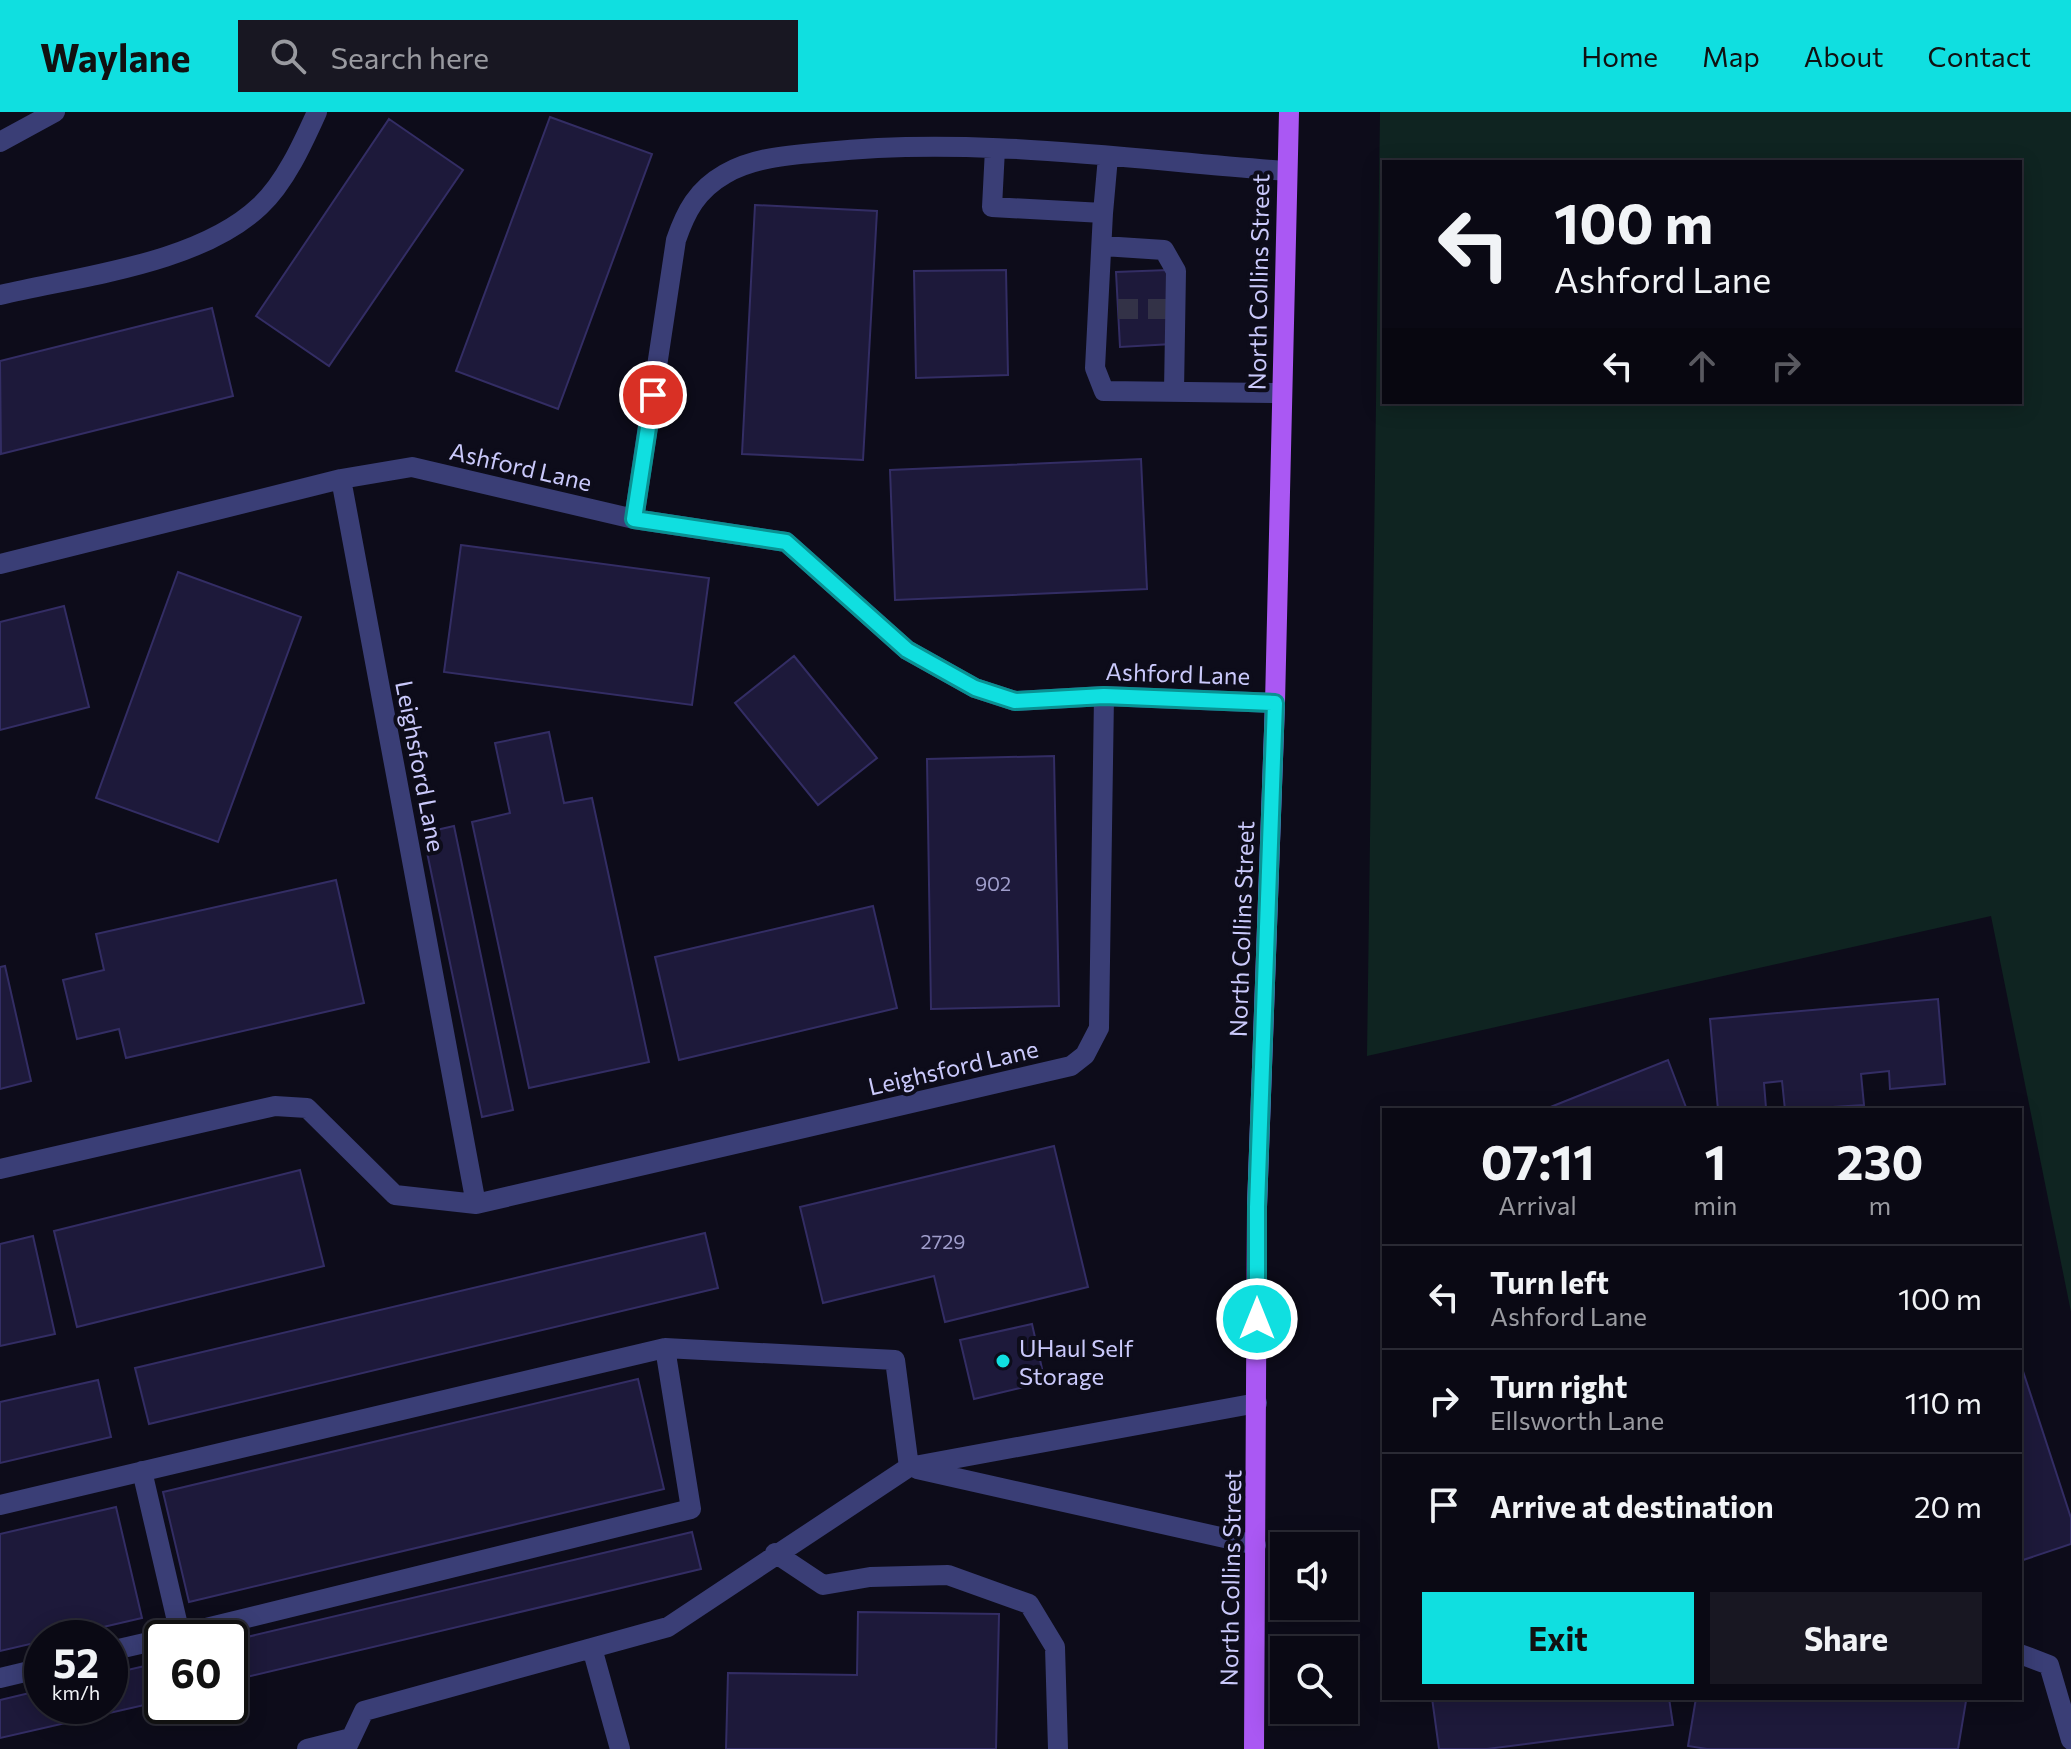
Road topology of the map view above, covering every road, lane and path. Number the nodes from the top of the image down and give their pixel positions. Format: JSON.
{"nodes":[{"id":1,"x":55,"y":112,"type":"edge"},
{"id":2,"x":317,"y":112,"type":"edge"},
{"id":3,"x":1289,"y":112,"type":"edge"},
{"id":4,"x":0,"y":142,"type":"edge"},
{"id":5,"x":995,"y":149,"type":"junction"},
{"id":6,"x":1108,"y":157,"type":"junction"},
{"id":7,"x":1286,"y":171,"type":"junction"},
{"id":8,"x":1103,"y":213,"type":"junction"},
{"id":9,"x":1103,"y":246,"type":"junction"},
{"id":10,"x":0,"y":295,"type":"edge"},
{"id":11,"x":1174,"y":391,"type":"junction"},
{"id":12,"x":1281,"y":393,"type":"junction"},
{"id":13,"x":341,"y":479,"type":"junction"},
{"id":14,"x":634,"y":519,"type":"junction"},
{"id":15,"x":0,"y":564,"type":"edge"},
{"id":16,"x":1104,"y":696,"type":"junction"},
{"id":17,"x":1275,"y":703,"type":"junction"},
{"id":18,"x":0,"y":1169,"type":"edge"},
{"id":19,"x":476,"y":1204,"type":"junction"},
{"id":20,"x":665,"y":1348,"type":"junction"},
{"id":21,"x":1257,"y":1403,"type":"junction"},
{"id":22,"x":909,"y":1467,"type":"junction"},
{"id":23,"x":142,"y":1471,"type":"junction"},
{"id":24,"x":0,"y":1505,"type":"edge"},
{"id":25,"x":1256,"y":1545,"type":"junction"},
{"id":26,"x":775,"y":1553,"type":"junction"},
{"id":27,"x":166,"y":1620,"type":"edge"},
{"id":28,"x":238,"y":1620,"type":"edge"},
{"id":29,"x":592,"y":1648,"type":"junction"},
{"id":30,"x":2022,"y":1655,"type":"edge"},
{"id":31,"x":24,"y":1672,"type":"edge"},
{"id":32,"x":0,"y":1678,"type":"edge"},
{"id":33,"x":2071,"y":1740,"type":"edge"},
{"id":34,"x":349,"y":1743,"type":"edge"},
{"id":35,"x":307,"y":1749,"type":"edge"},
{"id":36,"x":620,"y":1749,"type":"edge"},
{"id":37,"x":1058,"y":1749,"type":"edge"},
{"id":38,"x":1254,"y":1749,"type":"edge"}],
"edges":[{"from":1,"to":4,"type":"lane"},
{"from":2,"to":10,"type":"lane"},
{"from":3,"to":7,"type":"main road","name":"North Collins Street"},
{"from":5,"to":6,"type":"lane"},
{"from":5,"to":8,"type":"lane"},
{"from":5,"to":14,"type":"lane"},
{"from":6,"to":7,"type":"lane"},
{"from":6,"to":8,"type":"lane"},
{"from":7,"to":12,"type":"main road","name":"North Collins Street"},
{"from":8,"to":9,"type":"lane"},
{"from":9,"to":11,"type":"lane"},
{"from":9,"to":11,"type":"lane"},
{"from":11,"to":12,"type":"lane"},
{"from":12,"to":17,"type":"main road","name":"North Collins Street"},
{"from":13,"to":14,"type":"lane","name":"Ashford Lane"},
{"from":13,"to":15,"type":"lane","name":"Ashford Lane"},
{"from":13,"to":19,"type":"lane","name":"Leighsford Lane"},
{"from":14,"to":16,"type":"lane","name":"Ashford Lane"},
{"from":16,"to":17,"type":"lane","name":"Ashford Lane"},
{"from":16,"to":19,"type":"lane","name":"Leighsford Lane"},
{"from":17,"to":21,"type":"main road","name":"North Collins Street"},
{"from":18,"to":19,"type":"lane","name":"Leighsford Lane"},
{"from":20,"to":22,"type":"lane"},
{"from":20,"to":23,"type":"lane"},
{"from":20,"to":28,"type":"lane"},
{"from":21,"to":22,"type":"lane"},
{"from":21,"to":25,"type":"main road","name":"North Collins Street"},
{"from":22,"to":25,"type":"lane"},
{"from":22,"to":26,"type":"lane"},
{"from":23,"to":24,"type":"lane"},
{"from":23,"to":27,"type":"lane"},
{"from":25,"to":38,"type":"main road","name":"North Collins Street"},
{"from":26,"to":29,"type":"lane"},
{"from":26,"to":37,"type":"lane"},
{"from":29,"to":34,"type":"lane"},
{"from":29,"to":36,"type":"lane"},
{"from":30,"to":33,"type":"lane"},
{"from":31,"to":32,"type":"lane"},
{"from":34,"to":35,"type":"lane"}]}
